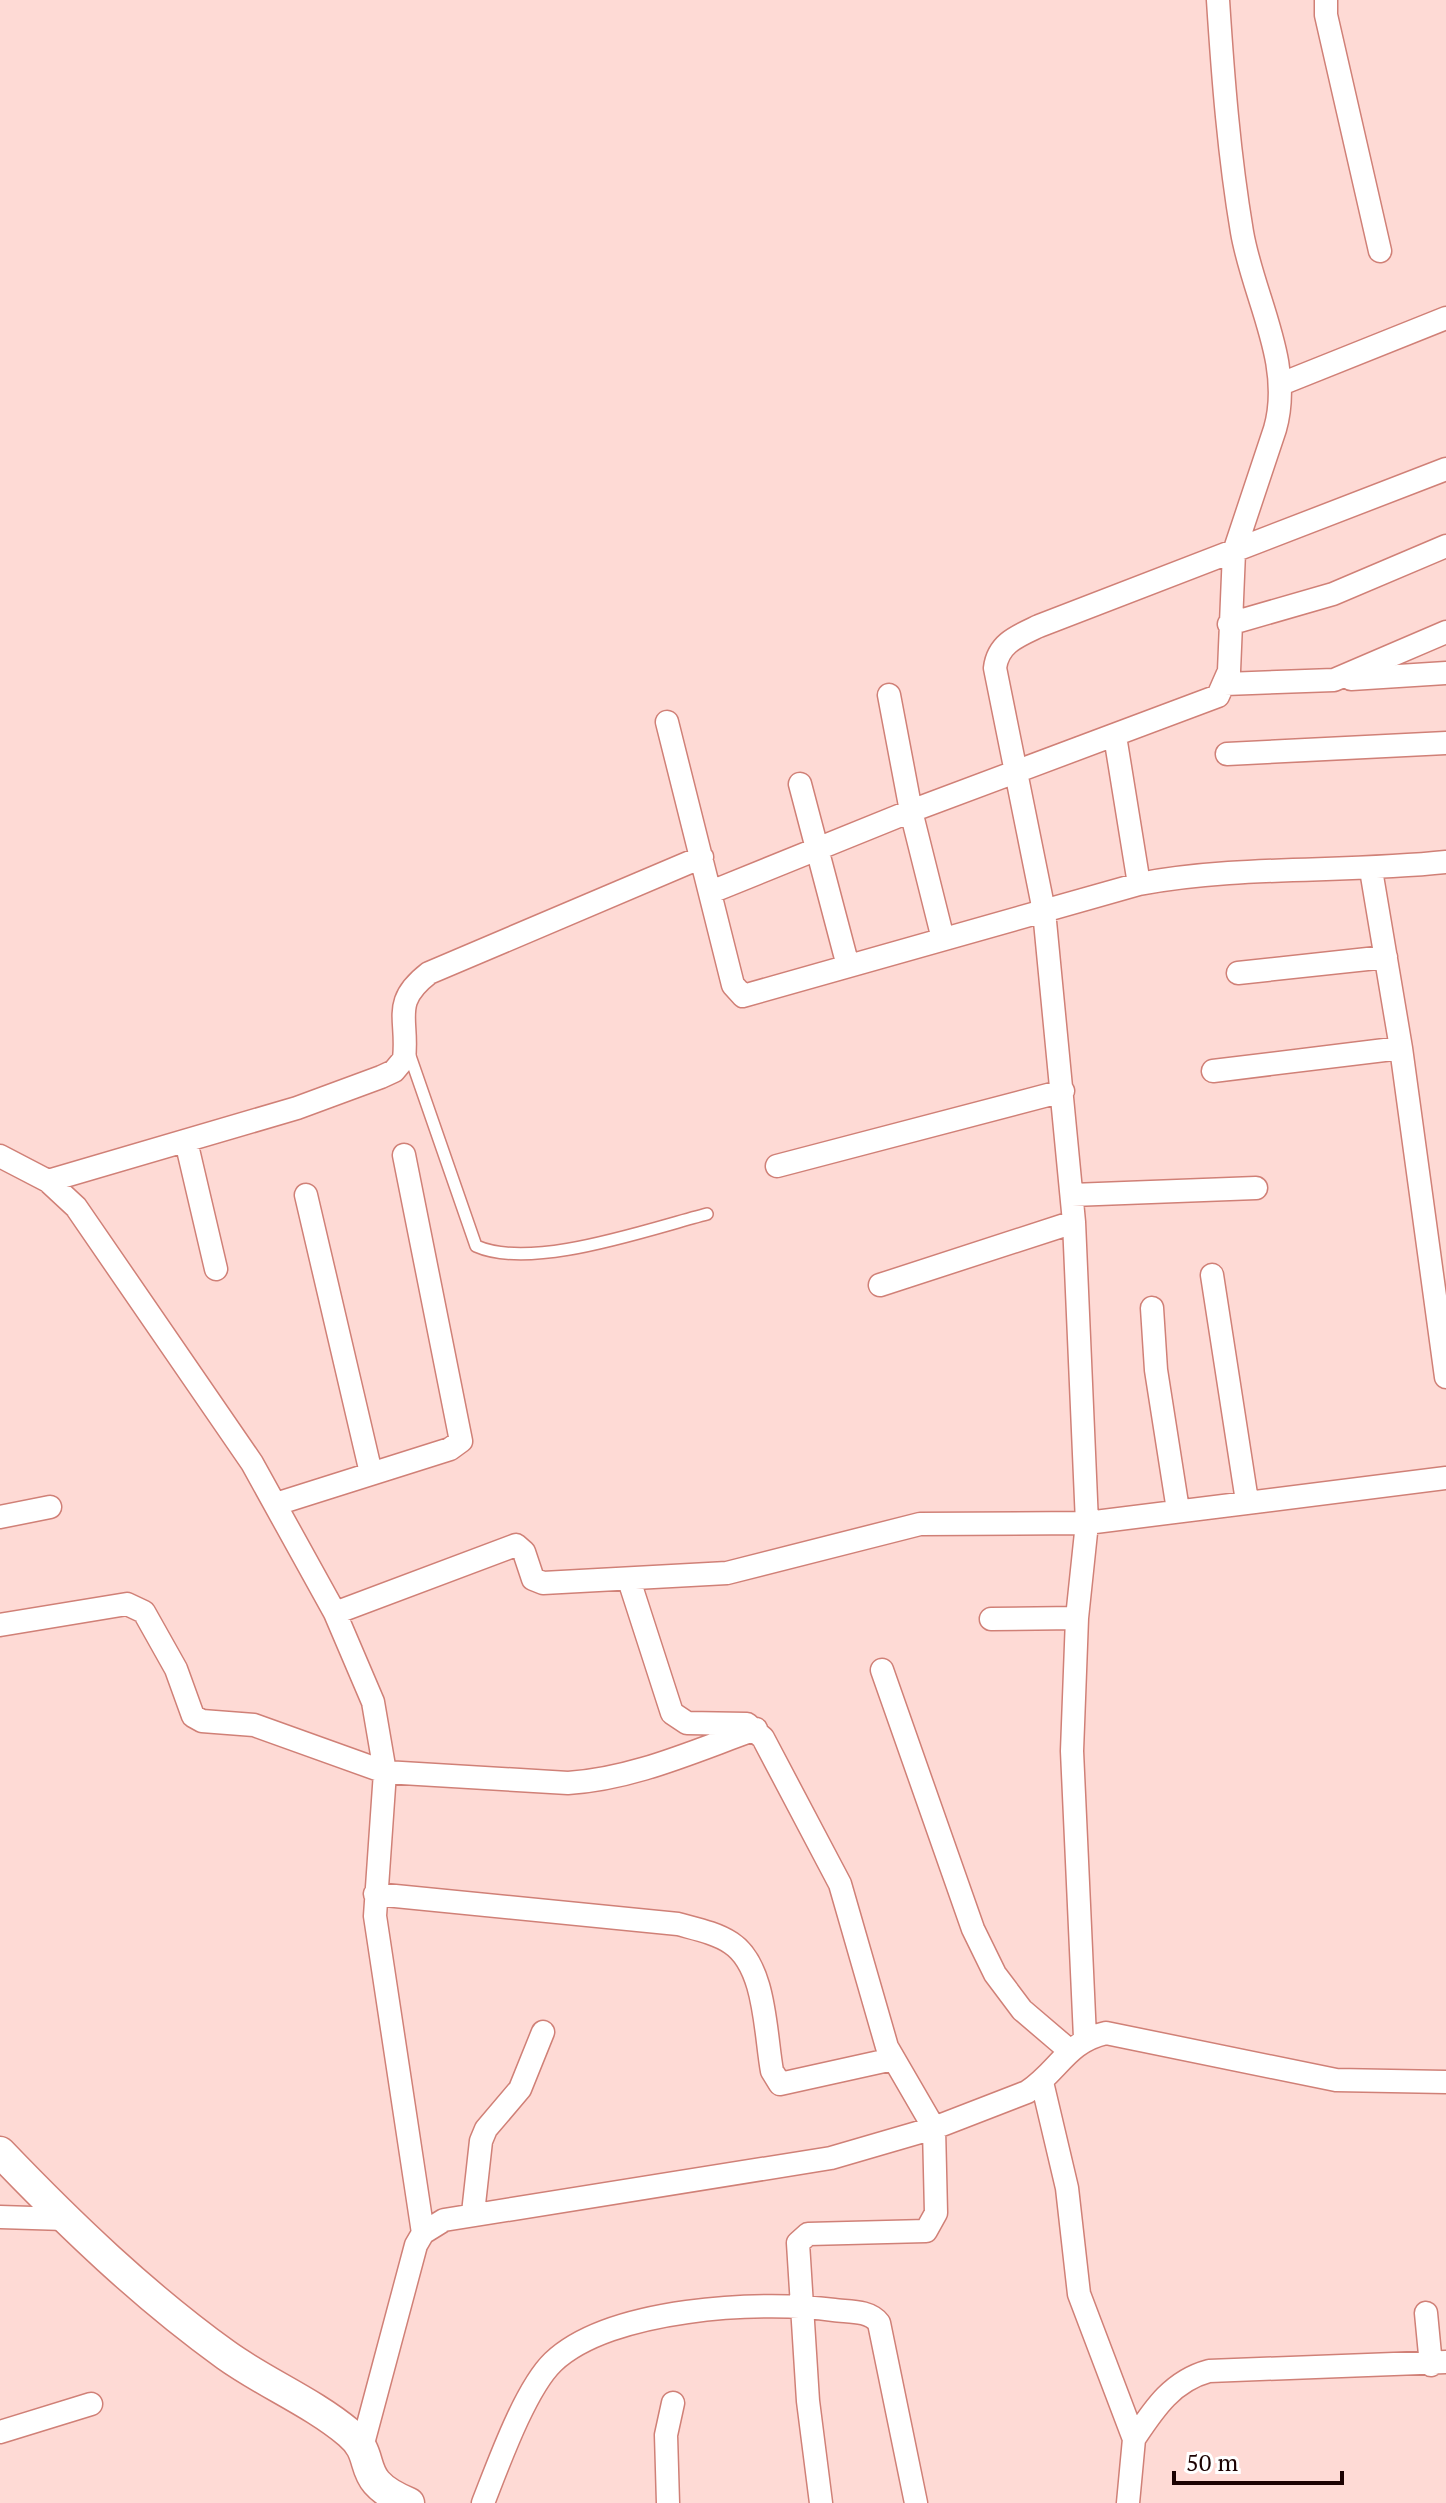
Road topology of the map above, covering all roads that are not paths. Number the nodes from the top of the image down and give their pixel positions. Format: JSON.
{"nodes":[{"id":1,"x":1218,"y":0,"type":"edge"},
{"id":2,"x":1326,"y":0,"type":"edge"},
{"id":3,"x":1380,"y":251,"type":"dead end"},
{"id":4,"x":1446,"y":318,"type":"edge"},
{"id":5,"x":1281,"y":384,"type":"junction"},
{"id":6,"x":1446,"y":469,"type":"edge"},
{"id":7,"x":1446,"y":546,"type":"edge"},
{"id":8,"x":1234,"y":552,"type":"junction"},
{"id":9,"x":1229,"y":624,"type":"junction"},
{"id":10,"x":1446,"y":632,"type":"edge"},
{"id":11,"x":1446,"y":673,"type":"edge"},
{"id":12,"x":1334,"y":680,"type":"junction"},
{"id":13,"x":1225,"y":684,"type":"junction"},
{"id":14,"x":889,"y":695,"type":"dead end"},
{"id":15,"x":667,"y":722,"type":"dead end"},
{"id":16,"x":1115,"y":736,"type":"junction"},
{"id":17,"x":1446,"y":743,"type":"edge"},
{"id":18,"x":1227,"y":754,"type":"dead end"},
{"id":19,"x":1014,"y":772,"type":"junction"},
{"id":20,"x":800,"y":784,"type":"dead end"},
{"id":21,"x":911,"y":811,"type":"junction"},
{"id":22,"x":819,"y":848,"type":"junction"},
{"id":23,"x":702,"y":857,"type":"junction"},
{"id":24,"x":1446,"y":862,"type":"edge"},
{"id":25,"x":1371,"y":870,"type":"junction"},
{"id":26,"x":1139,"y":884,"type":"junction"},
{"id":27,"x":711,"y":892,"type":"junction"},
{"id":28,"x":1044,"y":911,"type":"junction"},
{"id":29,"x":943,"y":939,"type":"junction"},
{"id":30,"x":1386,"y":957,"type":"junction"},
{"id":31,"x":848,"y":966,"type":"junction"},
{"id":32,"x":1238,"y":973,"type":"dead end"},
{"id":33,"x":406,"y":1045,"type":"junction"},
{"id":34,"x":1401,"y":1048,"type":"junction"},
{"id":35,"x":1213,"y":1071,"type":"dead end"},
{"id":36,"x":1063,"y":1091,"type":"junction"},
{"id":37,"x":186,"y":1141,"type":"junction"},
{"id":38,"x":404,"y":1155,"type":"dead end"},
{"id":39,"x":0,"y":1156,"type":"edge"},
{"id":40,"x":777,"y":1166,"type":"dead end"},
{"id":41,"x":48,"y":1181,"type":"junction"},
{"id":42,"x":1256,"y":1188,"type":"dead end"},
{"id":43,"x":306,"y":1195,"type":"dead end"},
{"id":44,"x":1072,"y":1195,"type":"junction"},
{"id":45,"x":707,"y":1214,"type":"dead end"},
{"id":46,"x":1074,"y":1222,"type":"junction"},
{"id":47,"x":216,"y":1269,"type":"dead end"},
{"id":48,"x":1212,"y":1275,"type":"dead end"},
{"id":49,"x":880,"y":1285,"type":"dead end"},
{"id":50,"x":1152,"y":1308,"type":"dead end"},
{"id":51,"x":1446,"y":1377,"type":"edge"},
{"id":52,"x":371,"y":1473,"type":"junction"},
{"id":53,"x":1446,"y":1478,"type":"edge"},
{"id":54,"x":1247,"y":1501,"type":"junction"},
{"id":55,"x":276,"y":1504,"type":"junction"},
{"id":56,"x":50,"y":1507,"type":"dead end"},
{"id":57,"x":1178,"y":1510,"type":"junction"},
{"id":58,"x":0,"y":1517,"type":"edge"},
{"id":59,"x":1087,"y":1523,"type":"junction"},
{"id":60,"x":629,"y":1580,"type":"junction"},
{"id":61,"x":335,"y":1613,"type":"junction"},
{"id":62,"x":1077,"y":1618,"type":"junction"},
{"id":63,"x":991,"y":1619,"type":"dead end"},
{"id":64,"x":0,"y":1625,"type":"edge"},
{"id":65,"x":882,"y":1670,"type":"dead end"},
{"id":66,"x":756,"y":1729,"type":"junction"},
{"id":67,"x":385,"y":1772,"type":"junction"},
{"id":68,"x":375,"y":1894,"type":"junction"},
{"id":69,"x":543,"y":2032,"type":"dead end"},
{"id":70,"x":1077,"y":2044,"type":"junction"},
{"id":71,"x":893,"y":2059,"type":"junction"},
{"id":72,"x":1042,"y":2082,"type":"junction"},
{"id":73,"x":1446,"y":2082,"type":"edge"},
{"id":74,"x":934,"y":2128,"type":"junction"},
{"id":75,"x":0,"y":2152,"type":"edge"},
{"id":76,"x":473,"y":2213,"type":"junction"},
{"id":77,"x":0,"y":2217,"type":"edge"},
{"id":78,"x":65,"y":2219,"type":"junction"},
{"id":79,"x":423,"y":2233,"type":"junction"},
{"id":80,"x":803,"y":2305,"type":"junction"},
{"id":81,"x":1426,"y":2313,"type":"dead end"},
{"id":82,"x":1438,"y":2364,"type":"edge"},
{"id":83,"x":673,"y":2403,"type":"dead end"},
{"id":84,"x":91,"y":2404,"type":"dead end"},
{"id":85,"x":0,"y":2432,"type":"edge"},
{"id":86,"x":1134,"y":2439,"type":"junction"},
{"id":87,"x":361,"y":2451,"type":"junction"},
{"id":88,"x":372,"y":2494,"type":"edge"},
{"id":89,"x":409,"y":2503,"type":"edge"},
{"id":90,"x":483,"y":2503,"type":"edge"},
{"id":91,"x":668,"y":2503,"type":"edge"},
{"id":92,"x":821,"y":2503,"type":"edge"},
{"id":93,"x":916,"y":2503,"type":"edge"},
{"id":94,"x":1128,"y":2503,"type":"edge"}],
"edges":[{"from":1,"to":5,"type":"street"},
{"from":2,"to":3,"type":"street"},
{"from":4,"to":5,"type":"street"},
{"from":5,"to":8,"type":"street"},
{"from":6,"to":8,"type":"street"},
{"from":7,"to":9,"type":"street"},
{"from":8,"to":9,"type":"street"},
{"from":8,"to":19,"type":"street"},
{"from":9,"to":13,"type":"street"},
{"from":10,"to":12,"type":"street"},
{"from":11,"to":12,"type":"street"},
{"from":12,"to":13,"type":"street"},
{"from":13,"to":16,"type":"street"},
{"from":14,"to":21,"type":"street"},
{"from":15,"to":23,"type":"street"},
{"from":16,"to":19,"type":"street"},
{"from":16,"to":26,"type":"street"},
{"from":17,"to":18,"type":"street"},
{"from":19,"to":21,"type":"street"},
{"from":19,"to":28,"type":"street"},
{"from":20,"to":22,"type":"street"},
{"from":21,"to":22,"type":"street"},
{"from":21,"to":29,"type":"street"},
{"from":22,"to":27,"type":"street"},
{"from":22,"to":31,"type":"street"},
{"from":23,"to":27,"type":"street"},
{"from":23,"to":33,"type":"street"},
{"from":24,"to":25,"type":"street"},
{"from":25,"to":26,"type":"street"},
{"from":25,"to":30,"type":"street"},
{"from":26,"to":28,"type":"street"},
{"from":27,"to":31,"type":"street"},
{"from":28,"to":29,"type":"street"},
{"from":28,"to":36,"type":"street"},
{"from":29,"to":31,"type":"street"},
{"from":30,"to":32,"type":"street"},
{"from":30,"to":34,"type":"street"},
{"from":33,"to":37,"type":"street"},
{"from":33,"to":45,"type":"lane"},
{"from":34,"to":35,"type":"street"},
{"from":34,"to":51,"type":"street"},
{"from":36,"to":40,"type":"street"},
{"from":36,"to":44,"type":"street"},
{"from":37,"to":41,"type":"street"},
{"from":37,"to":47,"type":"street"},
{"from":38,"to":52,"type":"street"},
{"from":39,"to":41,"type":"street"},
{"from":41,"to":55,"type":"street"},
{"from":42,"to":44,"type":"street"},
{"from":43,"to":52,"type":"street"},
{"from":44,"to":46,"type":"street"},
{"from":46,"to":49,"type":"street"},
{"from":46,"to":59,"type":"street"},
{"from":48,"to":54,"type":"street"},
{"from":50,"to":57,"type":"street"},
{"from":52,"to":55,"type":"street"},
{"from":53,"to":54,"type":"street"},
{"from":54,"to":57,"type":"street"},
{"from":55,"to":61,"type":"street"},
{"from":56,"to":58,"type":"street"},
{"from":57,"to":59,"type":"street"},
{"from":59,"to":60,"type":"street"},
{"from":59,"to":62,"type":"street"},
{"from":60,"to":61,"type":"street"},
{"from":60,"to":66,"type":"street"},
{"from":61,"to":67,"type":"street"},
{"from":62,"to":63,"type":"street"},
{"from":62,"to":70,"type":"street"},
{"from":64,"to":67,"type":"street"},
{"from":65,"to":70,"type":"street"},
{"from":66,"to":67,"type":"street"},
{"from":66,"to":71,"type":"street"},
{"from":67,"to":68,"type":"street"},
{"from":68,"to":71,"type":"street"},
{"from":68,"to":79,"type":"street"},
{"from":69,"to":76,"type":"street"},
{"from":70,"to":72,"type":"street"},
{"from":70,"to":73,"type":"street"},
{"from":71,"to":74,"type":"street"},
{"from":72,"to":74,"type":"street"},
{"from":72,"to":86,"type":"street"},
{"from":74,"to":76,"type":"street"},
{"from":74,"to":80,"type":"street"},
{"from":75,"to":78,"type":"street"},
{"from":76,"to":79,"type":"street"},
{"from":77,"to":78,"type":"street"},
{"from":78,"to":87,"type":"street"},
{"from":79,"to":87,"type":"street"},
{"from":80,"to":90,"type":"street"},
{"from":80,"to":92,"type":"street"},
{"from":80,"to":93,"type":"street"},
{"from":81,"to":82,"type":"street"},
{"from":82,"to":86,"type":"street"},
{"from":83,"to":91,"type":"street"},
{"from":84,"to":85,"type":"street"},
{"from":86,"to":94,"type":"street"},
{"from":87,"to":88,"type":"street"},
{"from":88,"to":89,"type":"street"}]}
